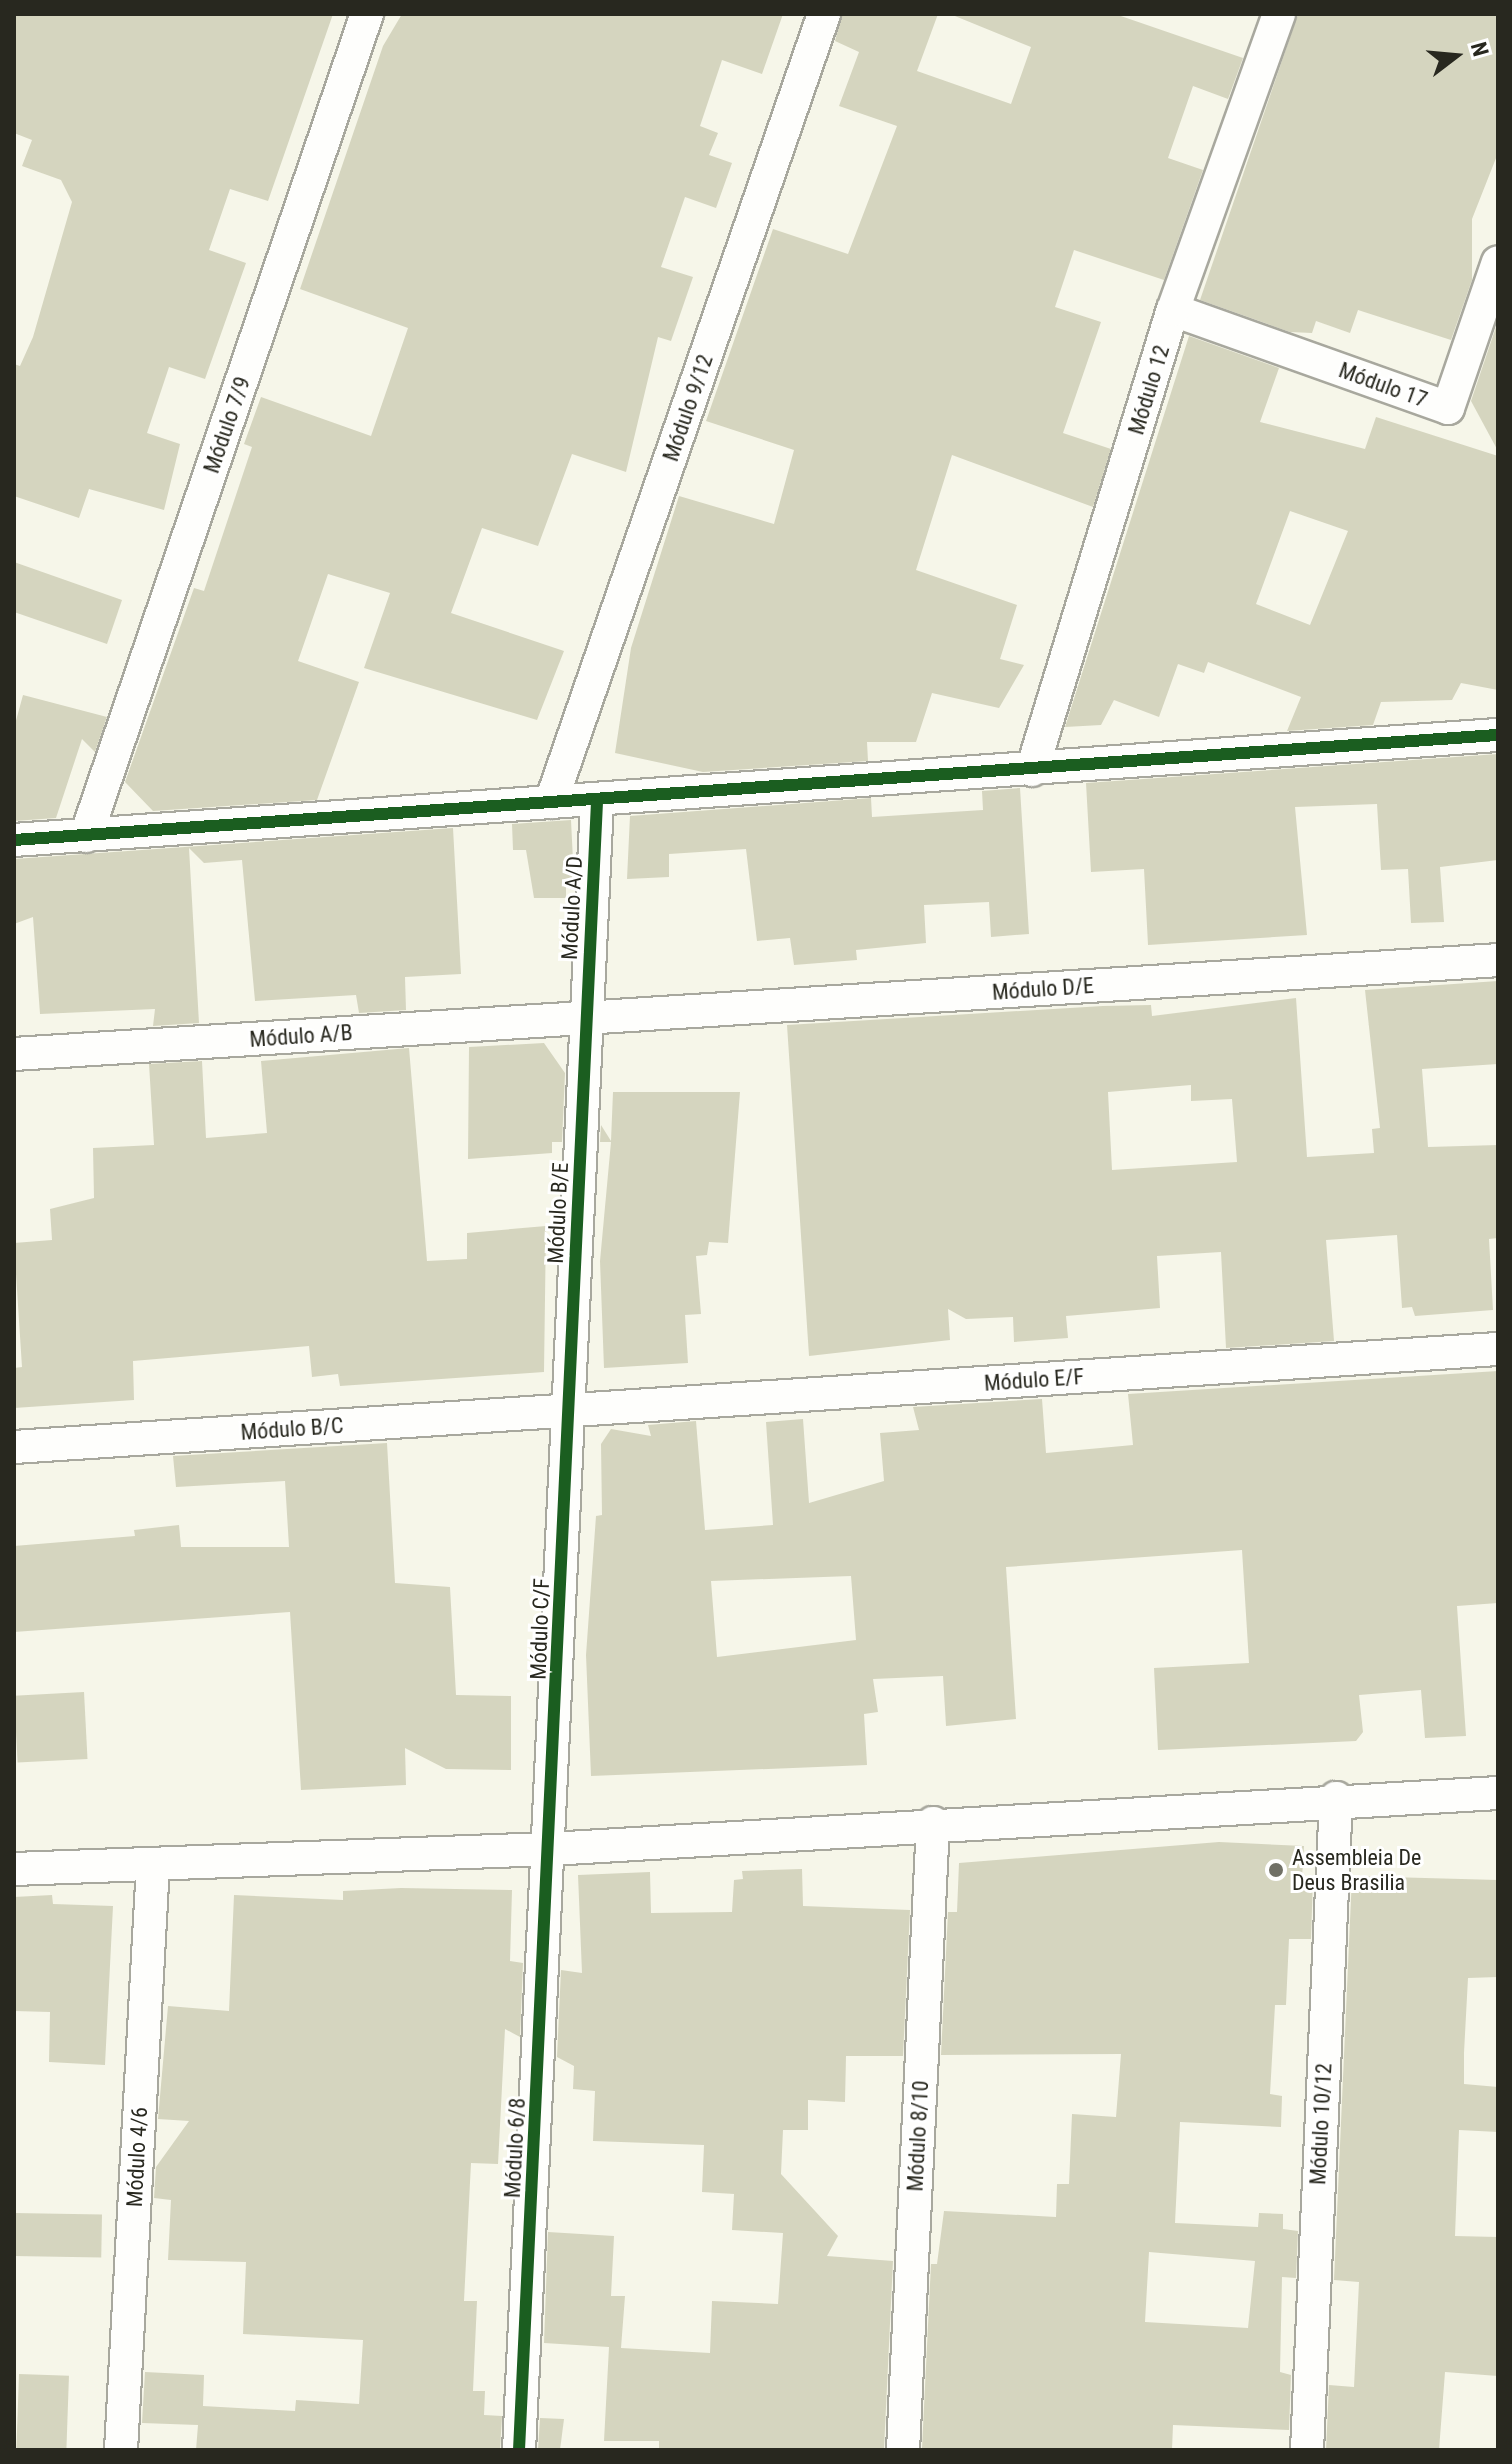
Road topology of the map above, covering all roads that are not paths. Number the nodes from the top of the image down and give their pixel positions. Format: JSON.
{"nodes":[{"id":1,"x":367,"y":14,"type":"edge"},
{"id":2,"x":824,"y":14,"type":"edge"},
{"id":3,"x":1279,"y":14,"type":"edge"},
{"id":4,"x":1498,"y":262,"type":"edge"},
{"id":5,"x":1173,"y":310,"type":"junction"},
{"id":6,"x":1498,"y":735,"type":"edge"},
{"id":7,"x":1032,"y":770,"type":"junction"},
{"id":8,"x":597,"y":800,"type":"junction"},
{"id":9,"x":551,"y":802,"type":"junction"},
{"id":10,"x":86,"y":836,"type":"junction"},
{"id":11,"x":14,"y":840,"type":"edge"},
{"id":12,"x":1498,"y":960,"type":"edge"},
{"id":13,"x":587,"y":1018,"type":"junction"},
{"id":14,"x":14,"y":1054,"type":"edge"},
{"id":15,"x":1498,"y":1349,"type":"edge"},
{"id":16,"x":570,"y":1411,"type":"junction"},
{"id":17,"x":14,"y":1447,"type":"edge"},
{"id":18,"x":1498,"y":1793,"type":"edge"},
{"id":19,"x":1336,"y":1798,"type":"junction"},
{"id":20,"x":933,"y":1823,"type":"junction"},
{"id":21,"x":550,"y":1849,"type":"junction"},
{"id":22,"x":153,"y":1864,"type":"junction"},
{"id":23,"x":14,"y":1869,"type":"edge"},
{"id":24,"x":121,"y":2450,"type":"edge"},
{"id":25,"x":519,"y":2450,"type":"edge"},
{"id":26,"x":903,"y":2450,"type":"edge"},
{"id":27,"x":1307,"y":2450,"type":"edge"}],
"edges":[{"from":1,"to":10,"type":"street","name":"Módulo 7/9"},
{"from":2,"to":9,"type":"street","name":"Módulo 9/12"},
{"from":3,"to":5,"type":"street","name":"Módulo 12"},
{"from":4,"to":5,"type":"street","name":"Módulo 17"},
{"from":5,"to":7,"type":"street","name":"Módulo 12"},
{"from":6,"to":7,"type":"street"},
{"from":7,"to":8,"type":"street"},
{"from":8,"to":9,"type":"street"},
{"from":8,"to":13,"type":"street","name":"Módulo A/D"},
{"from":9,"to":10,"type":"street"},
{"from":10,"to":11,"type":"street"},
{"from":12,"to":13,"type":"street","name":"Módulo D/E"},
{"from":13,"to":14,"type":"street","name":"Módulo A/B"},
{"from":13,"to":16,"type":"street","name":"Módulo B/E"},
{"from":15,"to":16,"type":"street","name":"Módulo E/F"},
{"from":16,"to":17,"type":"street","name":"Módulo B/C"},
{"from":16,"to":21,"type":"street","name":"Módulo C/F"},
{"from":18,"to":19,"type":"street"},
{"from":19,"to":20,"type":"street"},
{"from":19,"to":27,"type":"street","name":"Módulo 10/12"},
{"from":20,"to":21,"type":"street"},
{"from":20,"to":26,"type":"street","name":"Módulo 8/10"},
{"from":21,"to":22,"type":"street"},
{"from":21,"to":25,"type":"street","name":"Módulo 6/8"},
{"from":22,"to":23,"type":"street"},
{"from":22,"to":24,"type":"street","name":"Módulo 4/6"}]}
